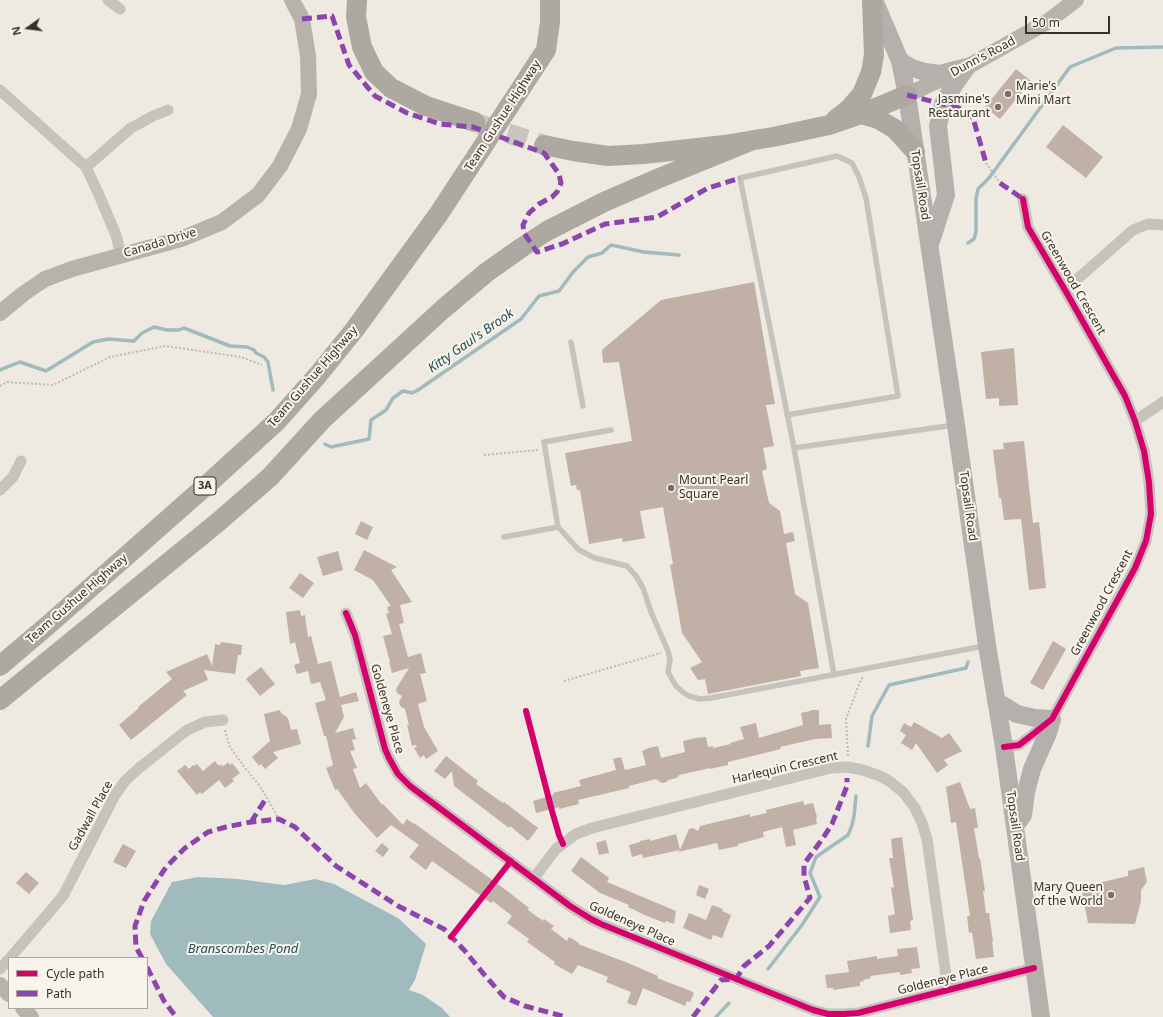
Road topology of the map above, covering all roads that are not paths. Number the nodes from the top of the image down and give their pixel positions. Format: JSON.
{"nodes":[{"id":1,"x":108,"y":0,"type":"edge"},
{"id":2,"x":292,"y":0,"type":"edge"},
{"id":3,"x":358,"y":0,"type":"edge"},
{"id":4,"x":550,"y":0,"type":"edge"},
{"id":5,"x":873,"y":0,"type":"edge"},
{"id":6,"x":1076,"y":0,"type":"edge"},
{"id":7,"x":120,"y":9,"type":"dead end"},
{"id":8,"x":900,"y":61,"type":"junction"},
{"id":9,"x":967,"y":67,"type":"junction"},
{"id":10,"x":0,"y":90,"type":"edge"},
{"id":11,"x":907,"y":95,"type":"junction"},
{"id":12,"x":168,"y":110,"type":"dead end"},
{"id":13,"x":861,"y":114,"type":"junction"},
{"id":14,"x":474,"y":122,"type":"tunnel mouth"},
{"id":15,"x":829,"y":125,"type":"junction"},
{"id":16,"x":753,"y":140,"type":"junction"},
{"id":17,"x":544,"y":145,"type":"tunnel mouth"},
{"id":18,"x":915,"y":151,"type":"junction"},
{"id":19,"x":86,"y":167,"type":"junction"},
{"id":20,"x":1023,"y":199,"type":"dead end"},
{"id":21,"x":1163,"y":225,"type":"edge"},
{"id":22,"x":929,"y":246,"type":"junction"},
{"id":23,"x":121,"y":256,"type":"junction"},
{"id":24,"x":1065,"y":290,"type":"junction"},
{"id":25,"x":0,"y":313,"type":"edge"},
{"id":26,"x":571,"y":342,"type":"dead end"},
{"id":27,"x":1163,"y":402,"type":"edge"},
{"id":28,"x":583,"y":406,"type":"dead end"},
{"id":29,"x":787,"y":415,"type":"junction"},
{"id":30,"x":1135,"y":421,"type":"junction"},
{"id":31,"x":956,"y":425,"type":"junction"},
{"id":32,"x":611,"y":430,"type":"dead end"},
{"id":33,"x":794,"y":448,"type":"junction"},
{"id":34,"x":21,"y":461,"type":"dead end"},
{"id":35,"x":0,"y":490,"type":"edge"},
{"id":36,"x":558,"y":527,"type":"junction"},
{"id":37,"x":504,"y":537,"type":"dead end"},
{"id":38,"x":346,"y":613,"type":"dead end"},
{"id":39,"x":987,"y":645,"type":"junction"},
{"id":40,"x":0,"y":666,"type":"edge"},
{"id":41,"x":834,"y":675,"type":"junction"},
{"id":42,"x":0,"y":700,"type":"edge"},
{"id":43,"x":996,"y":701,"type":"junction"},
{"id":44,"x":223,"y":720,"type":"road end"},
{"id":45,"x":1052,"y":720,"type":"junction"},
{"id":46,"x":1004,"y":747,"type":"junction"},
{"id":47,"x":1015,"y":826,"type":"junction"},
{"id":48,"x":534,"y":878,"type":"junction"},
{"id":49,"x":10,"y":957,"type":"edge"},
{"id":50,"x":8,"y":959,"type":"edge"},
{"id":51,"x":1034,"y":968,"type":"junction"},
{"id":52,"x":0,"y":970,"type":"edge"},
{"id":53,"x":0,"y":985,"type":"edge"},
{"id":54,"x":948,"y":990,"type":"junction"},
{"id":55,"x":8,"y":993,"type":"edge"},
{"id":56,"x":23,"y":1009,"type":"edge"},
{"id":57,"x":31,"y":1017,"type":"edge"},
{"id":58,"x":1041,"y":1017,"type":"edge"}],
"edges":[{"from":1,"to":7,"type":"street"},
{"from":2,"to":23,"type":"street","name":"Canada Drive"},
{"from":3,"to":14,"type":"highway"},
{"from":4,"to":40,"type":"highway","name":"Team Gushue Highway","number":"3A"},
{"from":5,"to":8,"type":"main road","name":"Topsail Road"},
{"from":5,"to":15,"type":"highway"},
{"from":6,"to":9,"type":"street","name":"Dunn's Road"},
{"from":8,"to":9,"type":"main road"},
{"from":8,"to":11,"type":"main road","name":"Topsail Road"},
{"from":9,"to":11,"type":"street","name":"Dunn's Road"},
{"from":9,"to":22,"type":"main road"},
{"from":10,"to":19,"type":"street"},
{"from":11,"to":13,"type":"highway"},
{"from":11,"to":18,"type":"main road","name":"Topsail Road"},
{"from":12,"to":19,"type":"street"},
{"from":13,"to":15,"type":"highway"},
{"from":13,"to":18,"type":"highway"},
{"from":15,"to":16,"type":"highway"},
{"from":16,"to":17,"type":"highway"},
{"from":16,"to":42,"type":"highway"},
{"from":18,"to":22,"type":"main road","name":"Topsail Road"},
{"from":19,"to":23,"type":"street"},
{"from":20,"to":24,"type":"street","name":"Greenwood Crescent"},
{"from":21,"to":24,"type":"street"},
{"from":22,"to":31,"type":"main road","name":"Topsail Road"},
{"from":23,"to":25,"type":"street","name":"Canada Drive"},
{"from":24,"to":30,"type":"street","name":"Greenwood Crescent"},
{"from":26,"to":28,"type":"lane"},
{"from":27,"to":30,"type":"street"},
{"from":29,"to":29,"type":"lane"},
{"from":29,"to":33,"type":"lane"},
{"from":30,"to":45,"type":"street","name":"Greenwood Crescent"},
{"from":31,"to":33,"type":"lane"},
{"from":31,"to":39,"type":"main road","name":"Topsail Road"},
{"from":32,"to":36,"type":"lane"},
{"from":33,"to":41,"type":"lane"},
{"from":34,"to":35,"type":"street"},
{"from":36,"to":37,"type":"lane"},
{"from":36,"to":41,"type":"lane"},
{"from":38,"to":48,"type":"street","name":"Goldeneye Place"},
{"from":39,"to":41,"type":"lane"},
{"from":39,"to":43,"type":"main road","name":"Topsail Road"},
{"from":43,"to":45,"type":"main road"},
{"from":43,"to":46,"type":"main road","name":"Topsail Road"},
{"from":44,"to":49,"type":"street","name":"Gadwall Place"},
{"from":45,"to":46,"type":"street","name":"Greenwood Crescent"},
{"from":45,"to":47,"type":"main road"},
{"from":46,"to":47,"type":"main road","name":"Topsail Road"},
{"from":47,"to":51,"type":"main road","name":"Topsail Road"},
{"from":48,"to":54,"type":"street","name":"Goldeneye Place"},
{"from":48,"to":54,"type":"street","name":"Harlequin Crescent"},
{"from":50,"to":52,"type":"street","name":"Gadwall Place"},
{"from":51,"to":54,"type":"street","name":"Goldeneye Place"},
{"from":51,"to":58,"type":"main road","name":"Topsail Road"},
{"from":53,"to":55,"type":"street"},
{"from":56,"to":57,"type":"street"}]}
